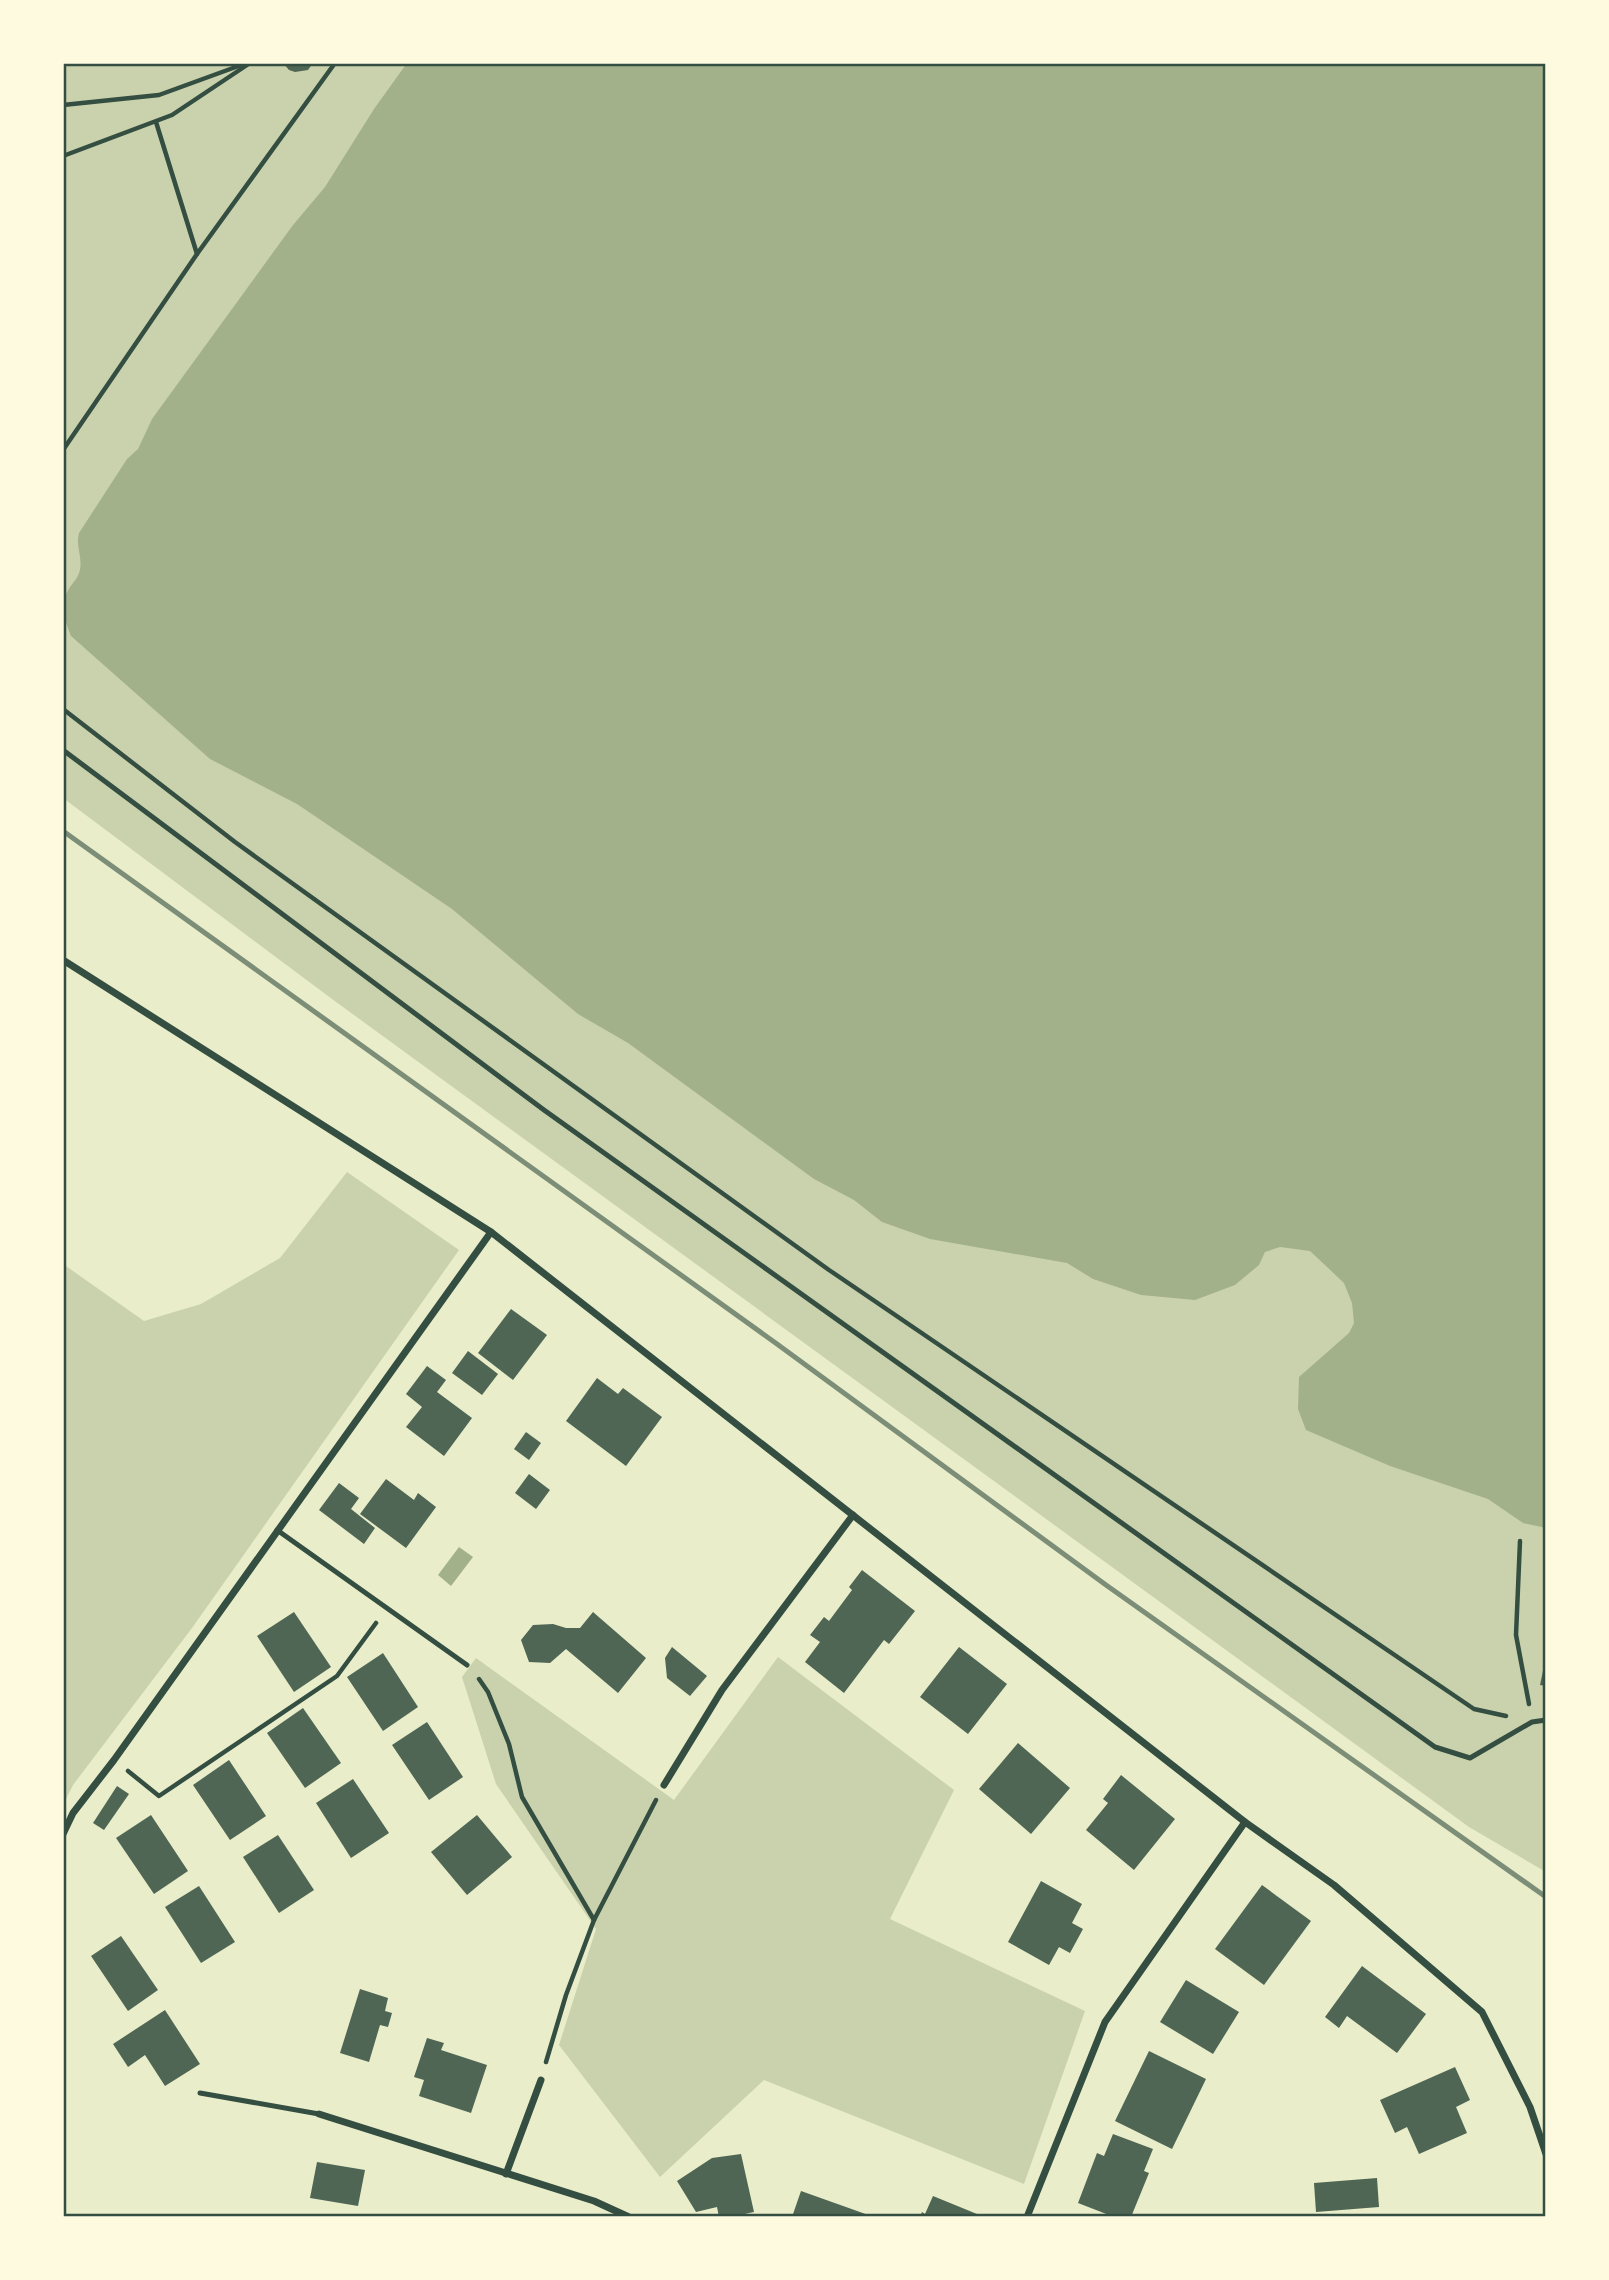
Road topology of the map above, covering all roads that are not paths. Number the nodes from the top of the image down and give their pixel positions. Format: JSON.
{"nodes":[{"id":1,"x":63,"y":750,"type":"edge"},
{"id":2,"x":63,"y":960,"type":"edge"},
{"id":3,"x":491,"y":1232,"type":"junction"},
{"id":4,"x":852,"y":1515,"type":"junction"},
{"id":5,"x":276,"y":1530,"type":"junction"},
{"id":6,"x":467,"y":1665,"type":"road end"},
{"id":7,"x":1546,"y":1720,"type":"edge"},
{"id":8,"x":664,"y":1785,"type":"road end"},
{"id":9,"x":1245,"y":1822,"type":"junction"},
{"id":10,"x":63,"y":1834,"type":"edge"},
{"id":11,"x":541,"y":2080,"type":"road end"},
{"id":12,"x":200,"y":2093,"type":"dead end"},
{"id":13,"x":319,"y":2115,"type":"joint"},
{"id":14,"x":1546,"y":2154,"type":"edge"},
{"id":15,"x":506,"y":2174,"type":"junction"},
{"id":16,"x":629,"y":2217,"type":"edge"},
{"id":17,"x":1027,"y":2217,"type":"edge"}],
"edges":[{"from":1,"to":7,"type":"lane"},
{"from":2,"to":3,"type":"street"},
{"from":3,"to":4,"type":"street"},
{"from":3,"to":5,"type":"street"},
{"from":4,"to":8,"type":"street"},
{"from":4,"to":9,"type":"street"},
{"from":5,"to":6,"type":"lane"},
{"from":5,"to":10,"type":"street"},
{"from":9,"to":14,"type":"street"},
{"from":9,"to":17,"type":"street"},
{"from":11,"to":15,"type":"street"},
{"from":12,"to":13,"type":"lane"},
{"from":13,"to":15,"type":"street"},
{"from":15,"to":16,"type":"street"}]}
